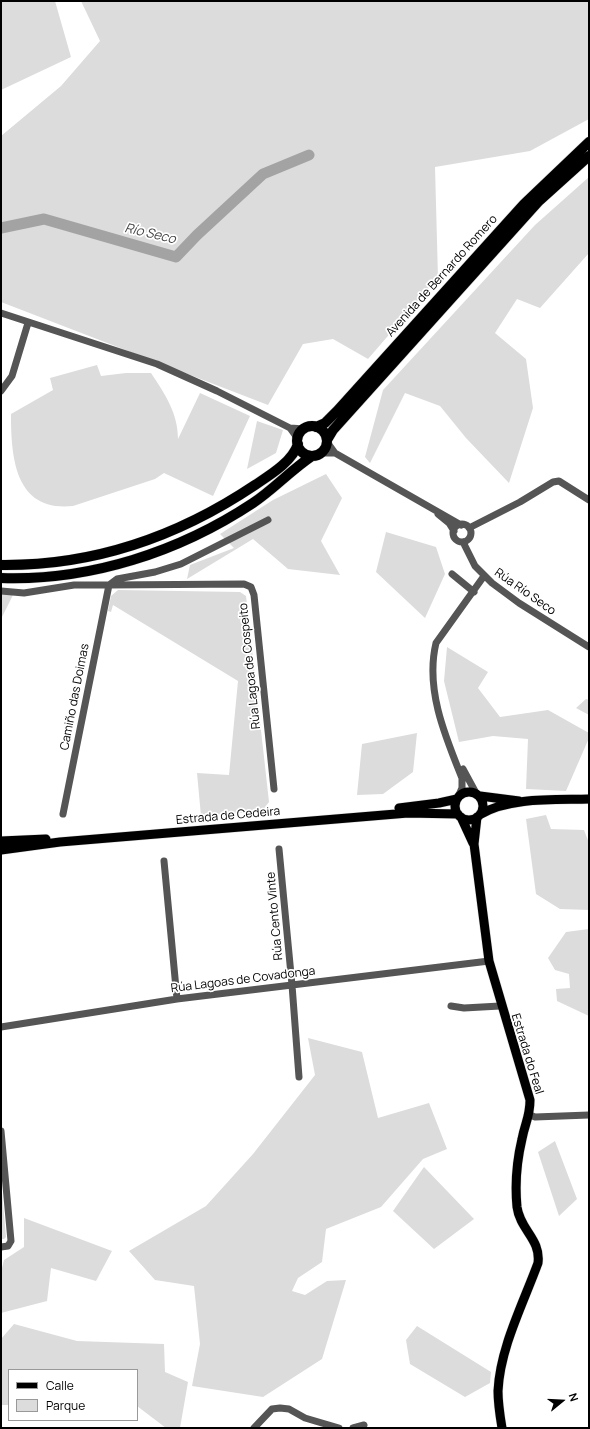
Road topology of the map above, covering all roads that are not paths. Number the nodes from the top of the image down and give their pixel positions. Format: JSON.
{"nodes":[{"id":1,"x":589,"y":142,"type":"edge"},
{"id":2,"x":589,"y":156,"type":"edge"},
{"id":3,"x":1,"y":313,"type":"edge"},
{"id":4,"x":28,"y":323,"type":"junction"},
{"id":5,"x":1,"y":391,"type":"edge"},
{"id":6,"x":316,"y":427,"type":"junction"},
{"id":7,"x":290,"y":428,"type":"junction"},
{"id":8,"x":304,"y":429,"type":"junction"},
{"id":9,"x":298,"y":441,"type":"junction"},
{"id":10,"x":327,"y":441,"type":"junction"},
{"id":11,"x":335,"y":453,"type":"junction"},
{"id":12,"x":317,"y":454,"type":"junction"},
{"id":13,"x":589,"y":500,"type":"edge"},
{"id":14,"x":426,"y":504,"type":"junction"},
{"id":15,"x":268,"y":520,"type":"dead end"},
{"id":16,"x":461,"y":525,"type":"junction"},
{"id":17,"x":469,"y":528,"type":"junction"},
{"id":18,"x":454,"y":531,"type":"junction"},
{"id":19,"x":462,"y":542,"type":"junction"},
{"id":20,"x":1,"y":565,"type":"edge"},
{"id":21,"x":452,"y":574,"type":"dead end"},
{"id":22,"x":484,"y":576,"type":"junction"},
{"id":23,"x":1,"y":578,"type":"edge"},
{"id":24,"x":109,"y":585,"type":"junction"},
{"id":25,"x":1,"y":591,"type":"edge"},
{"id":26,"x":474,"y":592,"type":"junction"},
{"id":27,"x":589,"y":647,"type":"edge"},
{"id":28,"x":450,"y":746,"type":"junction"},
{"id":29,"x":274,"y":789,"type":"dead end"},
{"id":30,"x":478,"y":795,"type":"junction"},
{"id":31,"x":458,"y":797,"type":"junction"},
{"id":32,"x":589,"y":799,"type":"edge"},
{"id":33,"x":524,"y":802,"type":"junction"},
{"id":34,"x":63,"y":814,"type":"dead end"},
{"id":35,"x":459,"y":816,"type":"junction"},
{"id":36,"x":479,"y":816,"type":"junction"},
{"id":37,"x":1,"y":841,"type":"edge"},
{"id":38,"x":474,"y":844,"type":"junction"},
{"id":39,"x":279,"y":849,"type":"dead end"},
{"id":40,"x":1,"y":850,"type":"edge"},
{"id":41,"x":164,"y":861,"type":"dead end"},
{"id":42,"x":488,"y":961,"type":"junction"},
{"id":43,"x":292,"y":984,"type":"junction"},
{"id":44,"x":177,"y":999,"type":"junction"},
{"id":45,"x":451,"y":1006,"type":"dead end"},
{"id":46,"x":500,"y":1006,"type":"junction"},
{"id":47,"x":1,"y":1027,"type":"edge"},
{"id":48,"x":299,"y":1077,"type":"dead end"},
{"id":49,"x":530,"y":1115,"type":"junction"},
{"id":50,"x":589,"y":1115,"type":"edge"},
{"id":51,"x":1,"y":1132,"type":"edge"},
{"id":52,"x":1,"y":1247,"type":"edge"},
{"id":53,"x":364,"y":1425,"type":"dead end"},
{"id":54,"x":254,"y":1428,"type":"edge"},
{"id":55,"x":339,"y":1428,"type":"edge"},
{"id":56,"x":353,"y":1428,"type":"edge"},
{"id":57,"x":502,"y":1428,"type":"edge"}],
"edges":[{"from":1,"to":6,"type":"highway","name":"Avenida de Bernardo Romero"},
{"from":2,"to":10,"type":"highway","name":"Avenida de Bernardo Romero"},
{"from":3,"to":4,"type":"street"},
{"from":4,"to":5,"type":"street"},
{"from":4,"to":7,"type":"street"},
{"from":6,"to":8,"type":"highway"},
{"from":6,"to":10,"type":"highway"},
{"from":7,"to":8,"type":"street"},
{"from":7,"to":9,"type":"street"},
{"from":8,"to":9,"type":"highway"},
{"from":9,"to":12,"type":"highway"},
{"from":9,"to":20,"type":"highway"},
{"from":10,"to":11,"type":"street"},
{"from":10,"to":12,"type":"highway"},
{"from":11,"to":12,"type":"street"},
{"from":11,"to":14,"type":"street"},
{"from":12,"to":23,"type":"highway"},
{"from":13,"to":17,"type":"street"},
{"from":14,"to":16,"type":"street"},
{"from":14,"to":18,"type":"street"},
{"from":15,"to":24,"type":"street"},
{"from":16,"to":17,"type":"street"},
{"from":16,"to":18,"type":"street"},
{"from":17,"to":19,"type":"street"},
{"from":18,"to":19,"type":"street"},
{"from":19,"to":22,"type":"street","name":"Rúa Río Seco"},
{"from":21,"to":26,"type":"street"},
{"from":22,"to":26,"type":"street"},
{"from":22,"to":27,"type":"street","name":"Rúa Río Seco"},
{"from":24,"to":25,"type":"street"},
{"from":24,"to":29,"type":"street","name":"Rúa Lagoa de Cospeito"},
{"from":24,"to":34,"type":"street","name":"Camiño das Doimas"},
{"from":26,"to":28,"type":"street"},
{"from":28,"to":30,"type":"street"},
{"from":28,"to":31,"type":"street"},
{"from":30,"to":31,"type":"main road"},
{"from":30,"to":33,"type":"main road"},
{"from":30,"to":36,"type":"main road"},
{"from":31,"to":35,"type":"main road"},
{"from":31,"to":37,"type":"main road","name":"Estrada de Cedeira"},
{"from":32,"to":33,"type":"main road"},
{"from":33,"to":36,"type":"main road"},
{"from":35,"to":36,"type":"main road"},
{"from":35,"to":38,"type":"main road","name":"Estrada do Feal"},
{"from":35,"to":40,"type":"main road","name":"Estrada de Cedeira"},
{"from":36,"to":38,"type":"main road","name":"Estrada do Feal"},
{"from":38,"to":42,"type":"main road","name":"Estrada do Feal"},
{"from":39,"to":43,"type":"street","name":"Rúa Cento Vinte"},
{"from":41,"to":44,"type":"street"},
{"from":42,"to":43,"type":"street","name":"Rúa Lagoas de Covadonga"},
{"from":42,"to":46,"type":"main road","name":"Estrada do Feal"},
{"from":43,"to":44,"type":"street","name":"Rúa Lagoas de Covadonga"},
{"from":43,"to":48,"type":"street","name":"Rúa Cento Vinte"},
{"from":44,"to":47,"type":"street","name":"Rúa Lagoas de Covadonga"},
{"from":45,"to":46,"type":"street"},
{"from":46,"to":49,"type":"main road","name":"Estrada do Feal"},
{"from":49,"to":50,"type":"street"},
{"from":49,"to":57,"type":"main road","name":"Estrada do Feal"},
{"from":51,"to":52,"type":"street"},
{"from":53,"to":56,"type":"street"},
{"from":54,"to":55,"type":"street"}]}
